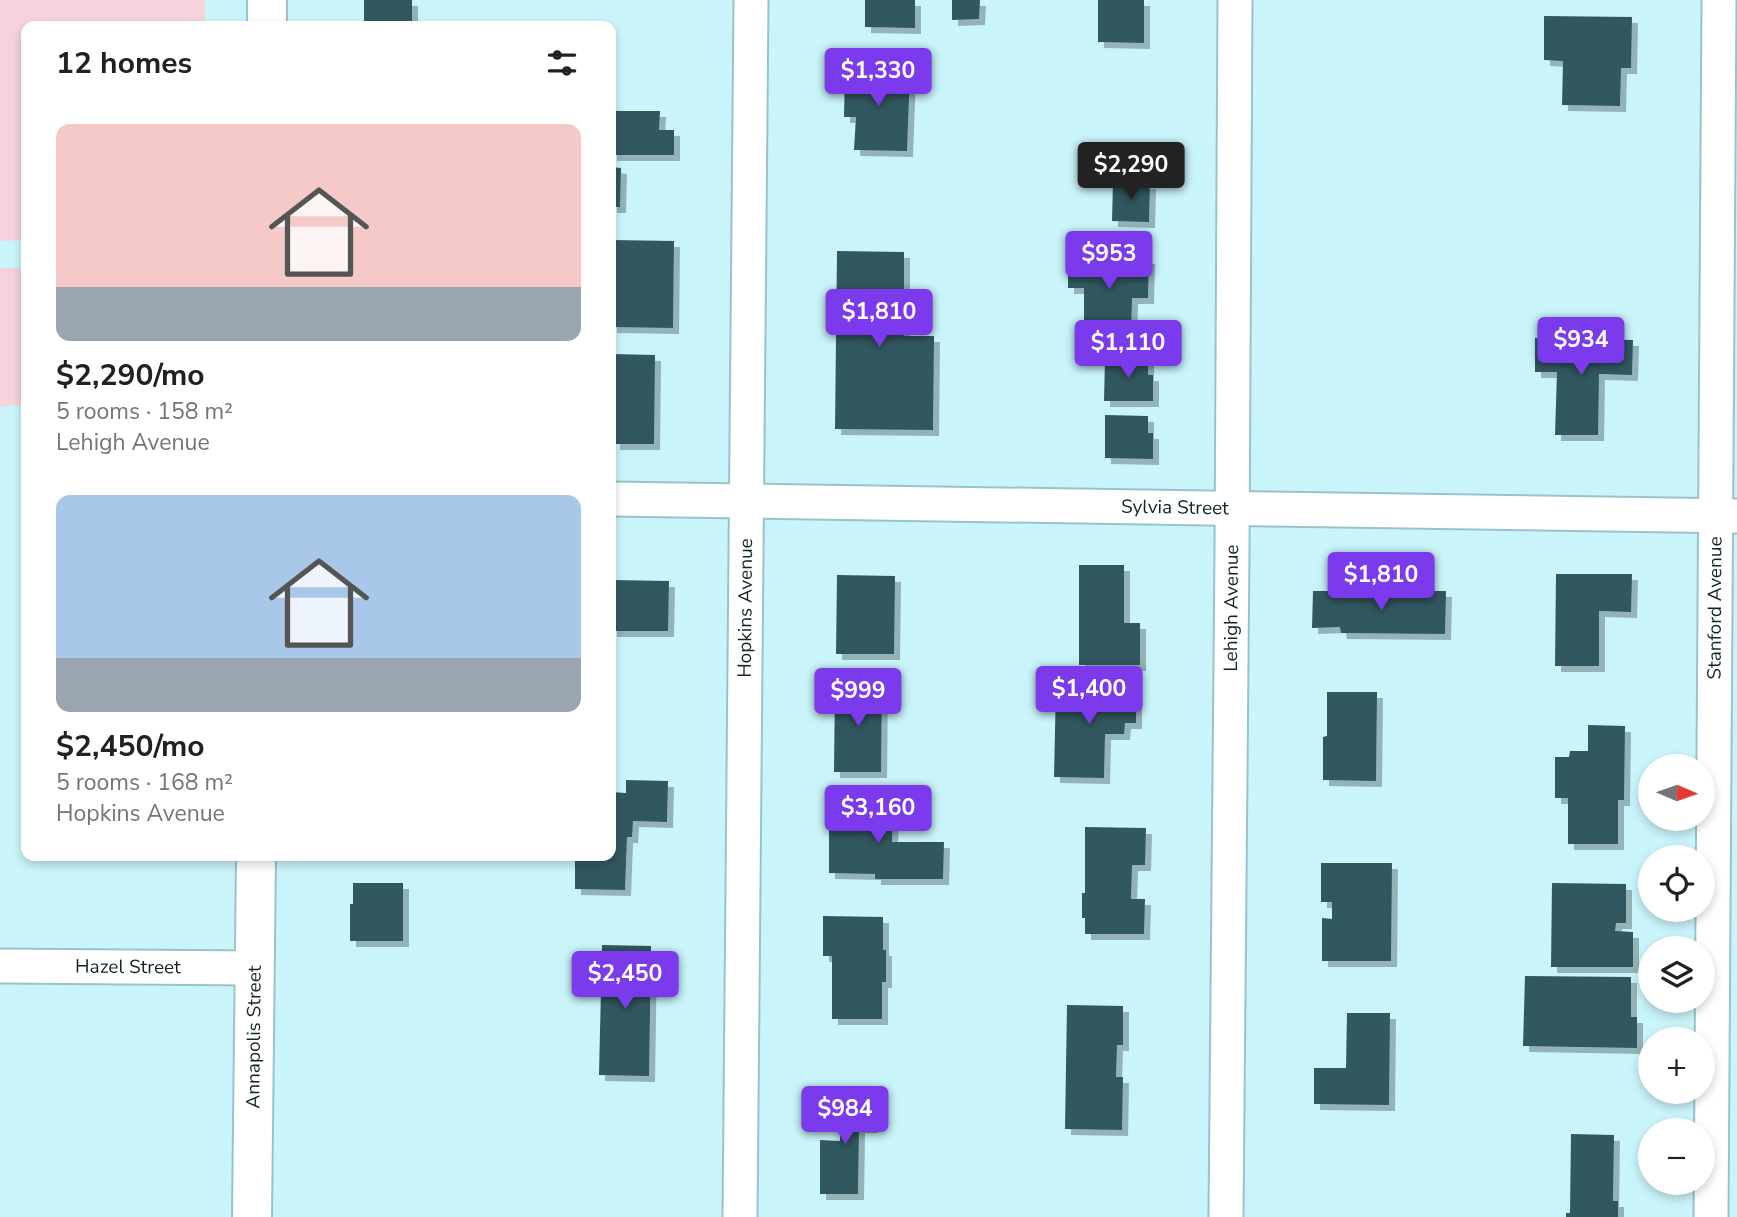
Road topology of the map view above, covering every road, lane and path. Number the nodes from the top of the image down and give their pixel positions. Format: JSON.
{"nodes":[{"id":1,"x":267,"y":0,"type":"edge"},
{"id":2,"x":751,"y":0,"type":"edge"},
{"id":3,"x":1235,"y":0,"type":"edge"},
{"id":4,"x":1719,"y":0,"type":"edge"},
{"id":5,"x":267,"y":21,"type":"edge"},
{"id":6,"x":616,"y":499,"type":"edge"},
{"id":7,"x":746,"y":500,"type":"junction"},
{"id":8,"x":1231,"y":509,"type":"junction"},
{"id":9,"x":1726,"y":516,"type":"edge"},
{"id":10,"x":256,"y":861,"type":"edge"},
{"id":11,"x":0,"y":966,"type":"edge"},
{"id":12,"x":255,"y":968,"type":"junction"},
{"id":13,"x":252,"y":1217,"type":"edge"},
{"id":14,"x":740,"y":1217,"type":"edge"},
{"id":15,"x":1226,"y":1217,"type":"edge"},
{"id":16,"x":1711,"y":1217,"type":"edge"}],
"edges":[{"from":1,"to":5,"type":"street"},
{"from":2,"to":7,"type":"street","name":"Hopkins Avenue"},
{"from":3,"to":8,"type":"street","name":"Lehigh Avenue"},
{"from":4,"to":9,"type":"street","name":"Stanford Avenue"},
{"from":6,"to":7,"type":"street","name":"Sylvia Street"},
{"from":7,"to":8,"type":"street","name":"Sylvia Street"},
{"from":7,"to":14,"type":"street","name":"Hopkins Avenue"},
{"from":8,"to":9,"type":"street","name":"Sylvia Street"},
{"from":8,"to":15,"type":"street","name":"Lehigh Avenue"},
{"from":9,"to":16,"type":"street","name":"Stanford Avenue"},
{"from":10,"to":12,"type":"street","name":"Annapolis Street"},
{"from":11,"to":12,"type":"street","name":"Hazel Street"},
{"from":12,"to":13,"type":"street","name":"Annapolis Street"}]}
